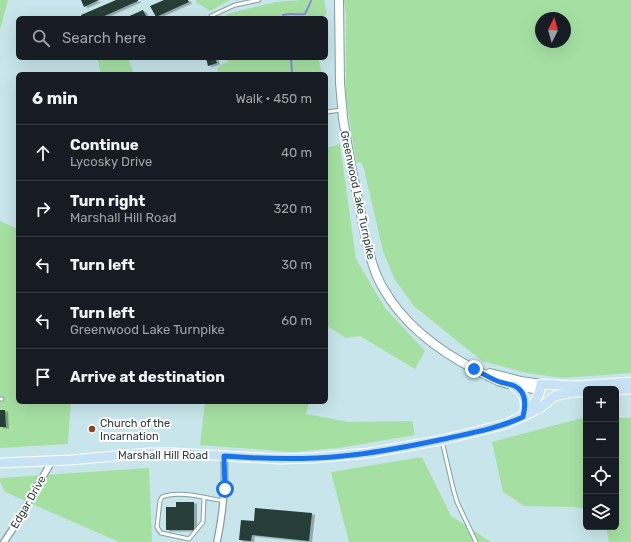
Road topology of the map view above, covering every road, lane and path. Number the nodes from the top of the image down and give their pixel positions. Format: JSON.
{"nodes":[{"id":1,"x":259,"y":0,"type":"edge"},
{"id":2,"x":339,"y":0,"type":"edge"},
{"id":3,"x":211,"y":16,"type":"dead end"},
{"id":4,"x":342,"y":110,"type":"junction"},
{"id":5,"x":328,"y":112,"type":"edge"},
{"id":6,"x":474,"y":369,"type":"junction"},
{"id":7,"x":631,"y":382,"type":"edge"},
{"id":8,"x":514,"y":386,"type":"junction"},
{"id":9,"x":540,"y":387,"type":"junction"},
{"id":10,"x":631,"y":389,"type":"edge"},
{"id":11,"x":619,"y":390,"type":"edge"},
{"id":12,"x":573,"y":392,"type":"junction"},
{"id":13,"x":583,"y":392,"type":"edge"},
{"id":14,"x":523,"y":417,"type":"junction"},
{"id":15,"x":442,"y":440,"type":"junction"},
{"id":16,"x":224,"y":456,"type":"junction"},
{"id":17,"x":52,"y":461,"type":"junction"},
{"id":18,"x":0,"y":463,"type":"edge"},
{"id":19,"x":204,"y":498,"type":"junction"},
{"id":20,"x":224,"y":501,"type":"junction"},
{"id":21,"x":4,"y":542,"type":"edge"},
{"id":22,"x":216,"y":542,"type":"edge"},
{"id":23,"x":476,"y":542,"type":"edge"}],
"edges":[{"from":1,"to":3,"type":"lane"},
{"from":2,"to":4,"type":"main road","name":"Greenwood Lake Turnpike"},
{"from":4,"to":5,"type":"lane"},
{"from":4,"to":6,"type":"main road","name":"Greenwood Lake Turnpike"},
{"from":6,"to":8,"type":"main road","name":"Greenwood Lake Turnpike"},
{"from":6,"to":9,"type":"main road","name":"Greenwood Lake Turnpike"},
{"from":7,"to":9,"type":"main road","name":"Greenwood Lake Turnpike"},
{"from":8,"to":9,"type":"main road","name":"Greenwood Lake Turnpike"},
{"from":8,"to":14,"type":"main road"},
{"from":9,"to":12,"type":"main road","name":"Greenwood Lake Turnpike"},
{"from":9,"to":14,"type":"main road"},
{"from":10,"to":11,"type":"main road"},
{"from":12,"to":13,"type":"main road","name":"Greenwood Lake Turnpike"},
{"from":12,"to":14,"type":"main road","name":"Marshall Hill Road"},
{"from":14,"to":15,"type":"main road","name":"Marshall Hill Road"},
{"from":15,"to":16,"type":"main road","name":"Marshall Hill Road"},
{"from":15,"to":23,"type":"lane"},
{"from":16,"to":17,"type":"main road","name":"Marshall Hill Road"},
{"from":16,"to":20,"type":"street"},
{"from":17,"to":18,"type":"main road","name":"Marshall Hill Road"},
{"from":17,"to":21,"type":"street","name":"Edgar Drive"},
{"from":19,"to":19,"type":"lane"},
{"from":19,"to":20,"type":"lane"},
{"from":20,"to":22,"type":"street"}]}
